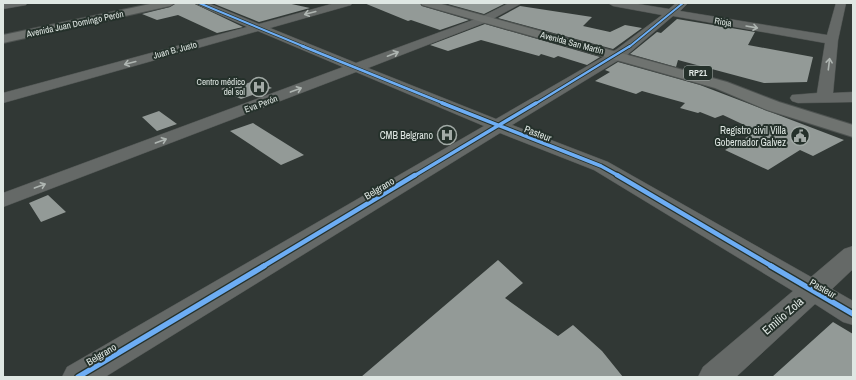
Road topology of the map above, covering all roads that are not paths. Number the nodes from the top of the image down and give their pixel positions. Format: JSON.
{"nodes":[{"id":1,"x":22,"y":3,"type":"edge"},
{"id":2,"x":162,"y":3,"type":"edge"},
{"id":3,"x":170,"y":3,"type":"edge"},
{"id":4,"x":199,"y":3,"type":"edge"},
{"id":5,"x":347,"y":3,"type":"edge"},
{"id":6,"x":426,"y":3,"type":"edge"},
{"id":7,"x":440,"y":3,"type":"edge"},
{"id":8,"x":517,"y":3,"type":"edge"},
{"id":9,"x":613,"y":3,"type":"edge"},
{"id":10,"x":683,"y":3,"type":"edge"},
{"id":11,"x":840,"y":3,"type":"edge"},
{"id":12,"x":853,"y":3,"type":"edge"},
{"id":13,"x":3,"y":6,"type":"edge"},
{"id":14,"x":672,"y":13,"type":"junction"},
{"id":15,"x":487,"y":18,"type":"junction"},
{"id":16,"x":259,"y":27,"type":"junction"},
{"id":17,"x":3,"y":38,"type":"edge"},
{"id":18,"x":832,"y":40,"type":"junction"},
{"id":19,"x":619,"y":54,"type":"junction"},
{"id":20,"x":356,"y":68,"type":"junction"},
{"id":21,"x":853,"y":87,"type":"edge"},
{"id":22,"x":825,"y":93,"type":"junction"},
{"id":23,"x":769,"y":97,"type":"junction"},
{"id":24,"x":853,"y":97,"type":"edge"},
{"id":25,"x":3,"y":98,"type":"edge"},
{"id":26,"x":802,"y":100,"type":"junction"},
{"id":27,"x":784,"y":109,"type":"junction"},
{"id":28,"x":853,"y":124,"type":"edge"},
{"id":29,"x":498,"y":126,"type":"junction"},
{"id":30,"x":853,"y":131,"type":"edge"},
{"id":31,"x":3,"y":200,"type":"edge"},
{"id":32,"x":853,"y":255,"type":"edge"},
{"id":33,"x":812,"y":290,"type":"junction"},
{"id":34,"x":853,"y":314,"type":"edge"},
{"id":35,"x":78,"y":377,"type":"edge"},
{"id":36,"x":714,"y":377,"type":"edge"}],
"edges":[{"from":1,"to":13,"type":"street"},
{"from":2,"to":17,"type":"main road","name":"Avenida Juan Domingo Perón"},
{"from":3,"to":17,"type":"main road","name":"Avenida Juan Domingo Perón"},
{"from":4,"to":16,"type":"street","name":"Pasteur"},
{"from":5,"to":16,"type":"street","name":"Juan B. Justo","one_way":true},
{"from":6,"to":15,"type":"main road","name":"Avenida San Martín","number":"RP21"},
{"from":7,"to":15,"type":"main road","name":"Avenida San Martín","number":"RP21"},
{"from":8,"to":15,"type":"street","name":"Eva Perón"},
{"from":9,"to":14,"type":"street","name":"Rioja"},
{"from":10,"to":14,"type":"street","name":"Belgrano"},
{"from":11,"to":12,"type":"street"},
{"from":11,"to":18,"type":"street"},
{"from":14,"to":18,"type":"street","name":"Rioja","one_way":true},
{"from":14,"to":19,"type":"street","name":"Belgrano"},
{"from":15,"to":19,"type":"main road","name":"Avenida San Martín","number":"RP21"},
{"from":20,"to":15,"type":"street","name":"Eva Perón","one_way":true},
{"from":16,"to":20,"type":"street","name":"Pasteur"},
{"from":16,"to":25,"type":"street","name":"Juan B. Justo","one_way":true},
{"from":22,"to":18,"type":"street","one_way":true},
{"from":19,"to":23,"type":"main road","name":"Avenida San Martín","number":"RP21"},
{"from":19,"to":29,"type":"street","name":"Belgrano"},
{"from":20,"to":29,"type":"street","name":"Pasteur"},
{"from":31,"to":20,"type":"street","name":"Eva Perón","one_way":true},
{"from":21,"to":22,"type":"street"},
{"from":22,"to":24,"type":"street"},
{"from":22,"to":26,"type":"street"},
{"from":23,"to":26,"type":"main road","name":"Avenida San Martín","number":"RP21"},
{"from":23,"to":27,"type":"main road","name":"Avenida San Martín","number":"RP21"},
{"from":26,"to":27,"type":"main road"},
{"from":26,"to":28,"type":"main road","name":"Avenida San Martín","number":"RP21"},
{"from":27,"to":30,"type":"main road","name":"Avenida San Martín","number":"RP21"},
{"from":29,"to":33,"type":"street","name":"Pasteur"},
{"from":29,"to":35,"type":"street","name":"Belgrano"},
{"from":32,"to":33,"type":"street","name":"Emilio Zola"},
{"from":33,"to":34,"type":"street","name":"Pasteur"},
{"from":33,"to":36,"type":"street","name":"Emilio Zola"}]}
